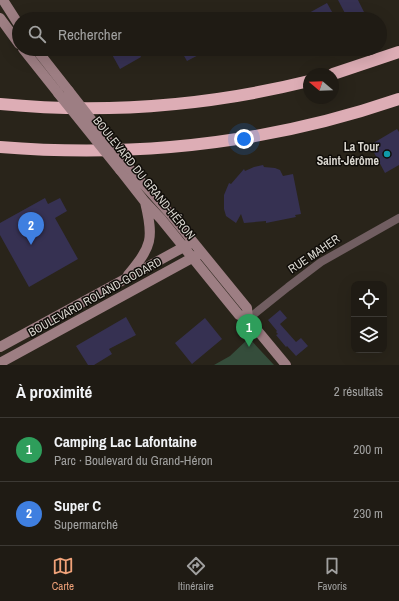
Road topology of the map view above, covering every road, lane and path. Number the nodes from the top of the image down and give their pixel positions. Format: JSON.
{"nodes":[{"id":1,"x":3,"y":0,"type":"edge"},
{"id":2,"x":12,"y":15,"type":"edge"},
{"id":3,"x":0,"y":18,"type":"edge"},
{"id":4,"x":12,"y":34,"type":"edge"},
{"id":5,"x":399,"y":52,"type":"edge"},
{"id":6,"x":29,"y":56,"type":"edge"},
{"id":7,"x":42,"y":56,"type":"edge"},
{"id":8,"x":339,"y":72,"type":"edge"},
{"id":9,"x":303,"y":82,"type":"edge"},
{"id":10,"x":399,"y":99,"type":"edge"},
{"id":11,"x":0,"y":104,"type":"edge"},
{"id":12,"x":0,"y":147,"type":"edge"},
{"id":13,"x":125,"y":169,"type":"junction"},
{"id":14,"x":145,"y":202,"type":"junction"},
{"id":15,"x":399,"y":218,"type":"edge"},
{"id":16,"x":192,"y":242,"type":"junction"},
{"id":17,"x":183,"y":247,"type":"junction"},
{"id":18,"x":201,"y":253,"type":"junction"},
{"id":19,"x":192,"y":258,"type":"junction"},
{"id":20,"x":124,"y":280,"type":"junction"},
{"id":21,"x":248,"y":319,"type":"junction"},
{"id":22,"x":0,"y":347,"type":"edge"},
{"id":23,"x":0,"y":363,"type":"edge"},
{"id":24,"x":286,"y":365,"type":"edge"}],
"edges":[{"from":1,"to":2,"type":"street"},
{"from":3,"to":4,"type":"street"},
{"from":5,"to":8,"type":"highway"},
{"from":6,"to":13,"type":"street","name":"BOULEVARD DU GRAND-HÉRON","bridge":true},
{"from":7,"to":13,"type":"street","name":"BOULEVARD DU GRAND-HÉRON","bridge":true},
{"from":9,"to":11,"type":"highway"},
{"from":10,"to":12,"type":"highway"},
{"from":13,"to":14,"type":"street","name":"BOULEVARD DU GRAND-HÉRON"},
{"from":13,"to":16,"type":"street","name":"BOULEVARD DU GRAND-HÉRON"},
{"from":14,"to":17,"type":"street","name":"BOULEVARD DU GRAND-HÉRON"},
{"from":14,"to":20,"type":"street"},
{"from":15,"to":21,"type":"street","name":"RUE MAHER"},
{"from":16,"to":17,"type":"street","name":"BOULEVARD ROLAND-GODARD"},
{"from":16,"to":18,"type":"street","name":"BOULEVARD DU GRAND-HÉRON"},
{"from":17,"to":19,"type":"street","name":"BOULEVARD DU GRAND-HÉRON"},
{"from":17,"to":20,"type":"street","name":"BOULEVARD ROLAND-GODARD"},
{"from":18,"to":19,"type":"street","name":"BOULEVARD ROLAND-GODARD"},
{"from":18,"to":21,"type":"street","name":"BOULEVARD DU GRAND-HÉRON"},
{"from":19,"to":21,"type":"street","name":"BOULEVARD DU GRAND-HÉRON"},
{"from":19,"to":23,"type":"street","name":"BOULEVARD ROLAND-GODARD"},
{"from":20,"to":22,"type":"street","name":"BOULEVARD ROLAND-GODARD"},
{"from":21,"to":24,"type":"street","name":"BOULEVARD DU GRAND-HÉRON"}]}
